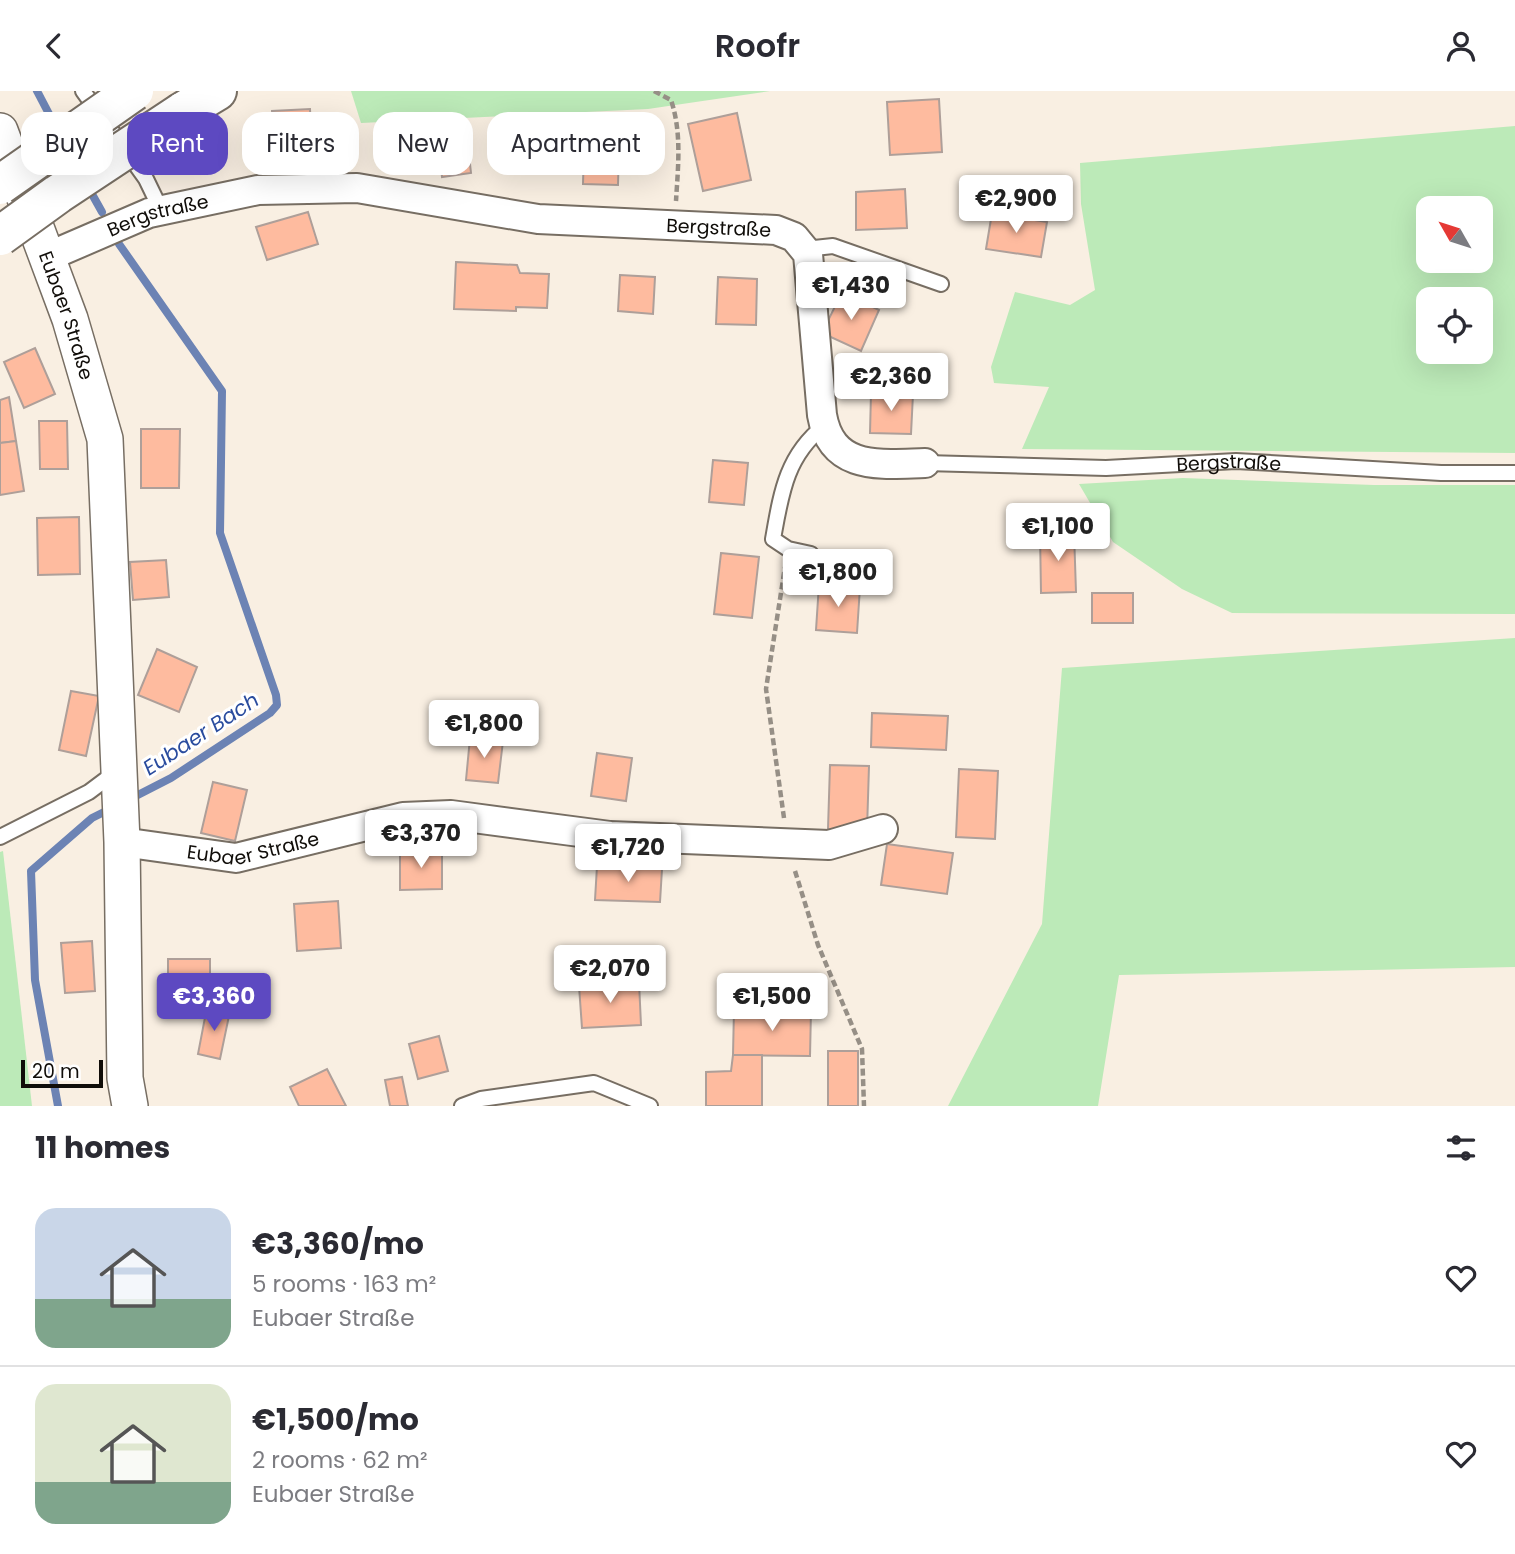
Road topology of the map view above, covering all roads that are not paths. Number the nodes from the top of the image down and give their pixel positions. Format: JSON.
{"nodes":[{"id":1,"x":83,"y":91,"type":"edge"},
{"id":2,"x":134,"y":91,"type":"edge"},
{"id":3,"x":217,"y":91,"type":"edge"},
{"id":4,"x":0,"y":131,"type":"edge"},
{"id":5,"x":0,"y":185,"type":"edge"},
{"id":6,"x":160,"y":210,"type":"junction"},
{"id":7,"x":0,"y":236,"type":"edge"},
{"id":8,"x":805,"y":249,"type":"junction"},
{"id":9,"x":47,"y":257,"type":"junction"},
{"id":10,"x":941,"y":284,"type":"dead end"},
{"id":11,"x":824,"y":426,"type":"junction"},
{"id":12,"x":925,"y":463,"type":"joint"},
{"id":13,"x":1515,"y":473,"type":"edge"},
{"id":14,"x":811,"y":554,"type":"dead end"},
{"id":15,"x":121,"y":803,"type":"junction"},
{"id":16,"x":0,"y":824,"type":"edge"},
{"id":17,"x":26,"y":824,"type":"junction"},
{"id":18,"x":883,"y":829,"type":"dead end"},
{"id":19,"x":0,"y":837,"type":"edge"},
{"id":20,"x":130,"y":1106,"type":"edge"},
{"id":21,"x":462,"y":1106,"type":"edge"},
{"id":22,"x":650,"y":1106,"type":"edge"}],
"edges":[{"from":1,"to":6,"type":"lane"},
{"from":2,"to":5,"type":"main road","bridge":true},
{"from":3,"to":7,"type":"main road","bridge":true},
{"from":4,"to":9,"type":"street","name":"Eubaer Straße"},
{"from":6,"to":8,"type":"street","name":"Bergstraße"},
{"from":6,"to":9,"type":"street","name":"Bergstraße"},
{"from":8,"to":10,"type":"lane"},
{"from":8,"to":11,"type":"street"},
{"from":9,"to":15,"type":"street","name":"Eubaer Straße"},
{"from":11,"to":12,"type":"street","name":"Bergstraße"},
{"from":11,"to":14,"type":"lane"},
{"from":12,"to":13,"type":"lane","name":"Bergstraße"},
{"from":15,"to":17,"type":"lane"},
{"from":15,"to":18,"type":"street","name":"Eubaer Straße"},
{"from":15,"to":20,"type":"street","name":"Eubaer Straße"},
{"from":16,"to":17,"type":"lane"},
{"from":17,"to":19,"type":"lane"},
{"from":21,"to":22,"type":"lane"}]}
